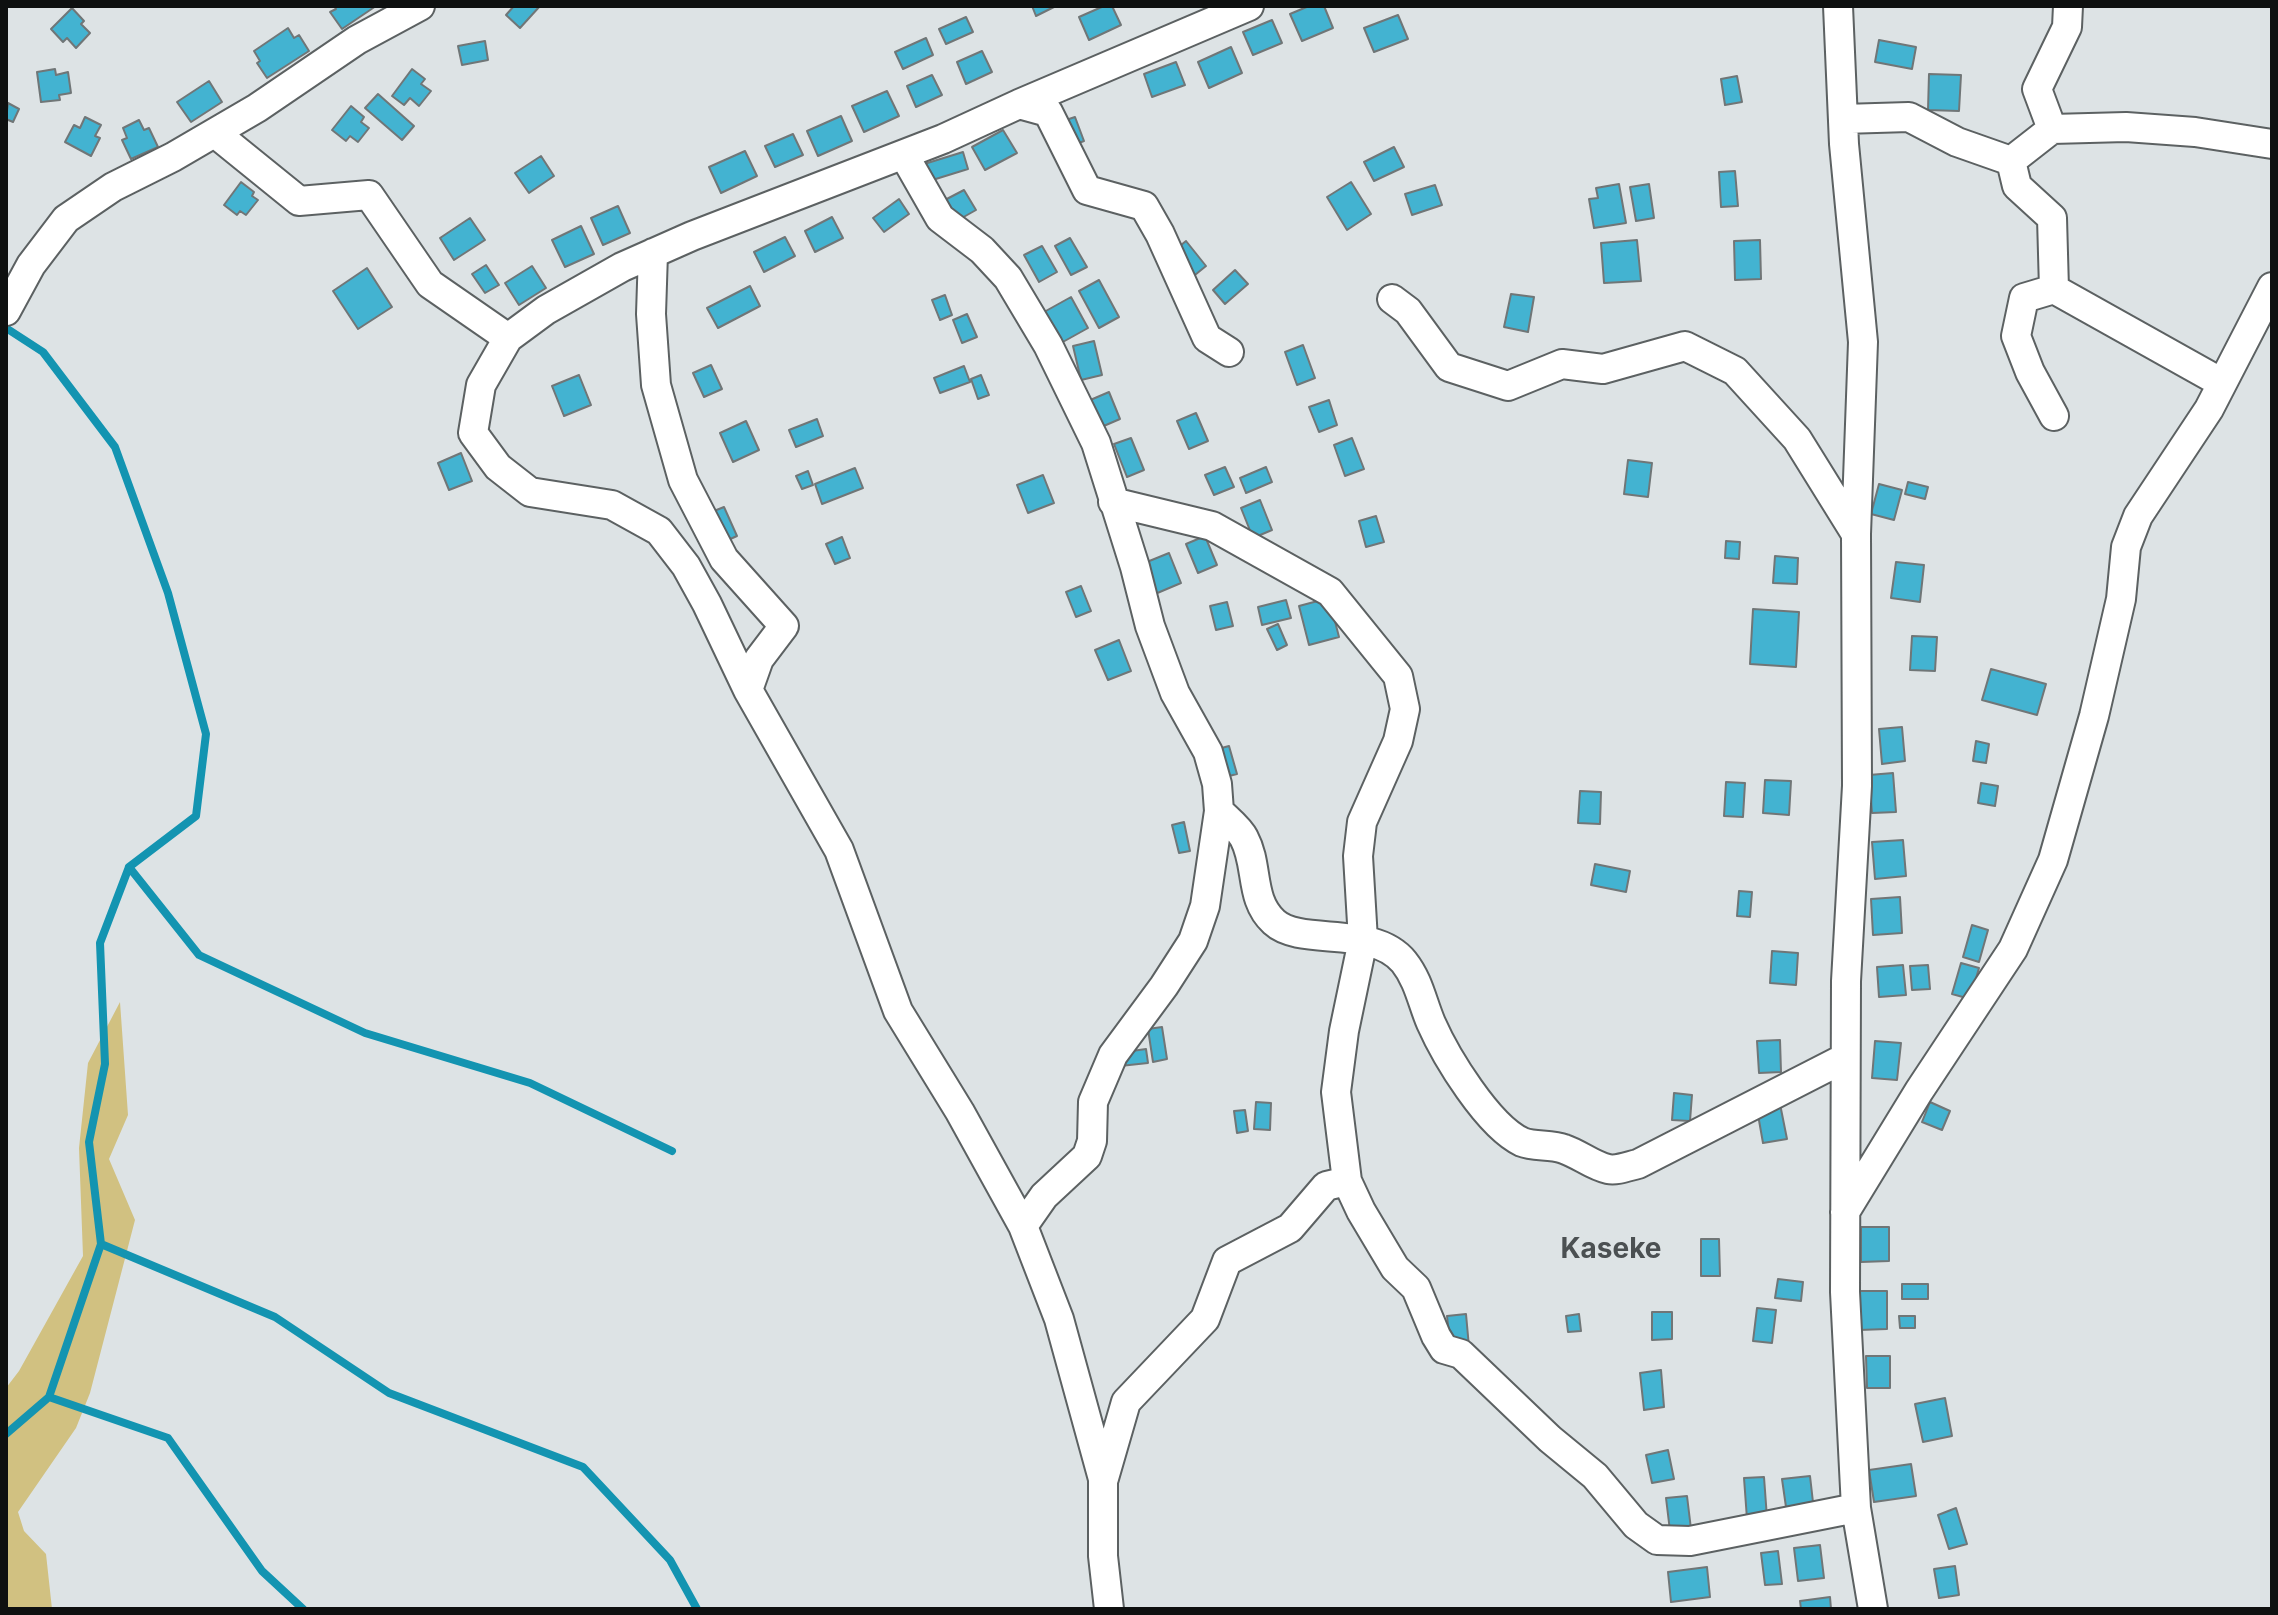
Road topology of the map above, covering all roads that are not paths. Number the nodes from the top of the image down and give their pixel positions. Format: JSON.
{"nodes":[{"id":1,"x":420,"y":6,"type":"edge"},
{"id":2,"x":1249,"y":6,"type":"edge"},
{"id":3,"x":1838,"y":6,"type":"edge"},
{"id":4,"x":2068,"y":6,"type":"edge"},
{"id":5,"x":1019,"y":104,"type":"junction"},
{"id":6,"x":1843,"y":119,"type":"junction"},
{"id":7,"x":2052,"y":129,"type":"junction"},
{"id":8,"x":215,"y":133,"type":"junction"},
{"id":9,"x":2272,"y":144,"type":"edge"},
{"id":10,"x":904,"y":155,"type":"junction"},
{"id":11,"x":2011,"y":161,"type":"junction"},
{"id":12,"x":653,"y":253,"type":"junction"},
{"id":13,"x":2272,"y":287,"type":"edge"},
{"id":14,"x":2054,"y":289,"type":"junction"},
{"id":15,"x":1392,"y":299,"type":"dead end"},
{"id":16,"x":10,"y":305,"type":"edge"},
{"id":17,"x":508,"y":338,"type":"junction"},
{"id":18,"x":1229,"y":352,"type":"dead end"},
{"id":19,"x":2222,"y":383,"type":"junction"},
{"id":20,"x":2054,"y":416,"type":"dead end"},
{"id":21,"x":1113,"y":502,"type":"junction"},
{"id":22,"x":1856,"y":534,"type":"junction"},
{"id":23,"x":748,"y":690,"type":"junction"},
{"id":24,"x":1219,"y":811,"type":"junction"},
{"id":25,"x":1363,"y":940,"type":"junction"},
{"id":26,"x":1845,"y":1058,"type":"junction"},
{"id":27,"x":1347,"y":1181,"type":"junction"},
{"id":28,"x":1844,"y":1213,"type":"junction"},
{"id":29,"x":1023,"y":1226,"type":"junction"},
{"id":30,"x":1103,"y":1479,"type":"junction"},
{"id":31,"x":1856,"y":1508,"type":"junction"},
{"id":32,"x":1109,"y":1609,"type":"edge"},
{"id":33,"x":1873,"y":1609,"type":"edge"}],
"edges":[{"from":1,"to":8,"type":"street"},
{"from":2,"to":5,"type":"street"},
{"from":3,"to":6,"type":"street"},
{"from":4,"to":7,"type":"street"},
{"from":5,"to":10,"type":"street"},
{"from":5,"to":18,"type":"street"},
{"from":6,"to":11,"type":"street"},
{"from":6,"to":22,"type":"street"},
{"from":7,"to":9,"type":"street"},
{"from":7,"to":11,"type":"street"},
{"from":8,"to":16,"type":"street"},
{"from":8,"to":17,"type":"street"},
{"from":10,"to":12,"type":"street"},
{"from":10,"to":21,"type":"street"},
{"from":11,"to":14,"type":"street"},
{"from":12,"to":17,"type":"street"},
{"from":12,"to":23,"type":"street"},
{"from":13,"to":19,"type":"street"},
{"from":14,"to":19,"type":"street"},
{"from":14,"to":20,"type":"street"},
{"from":15,"to":22,"type":"street"},
{"from":17,"to":23,"type":"street"},
{"from":19,"to":28,"type":"street"},
{"from":21,"to":24,"type":"street"},
{"from":21,"to":25,"type":"street"},
{"from":22,"to":26,"type":"street"},
{"from":23,"to":29,"type":"street"},
{"from":24,"to":25,"type":"street"},
{"from":24,"to":29,"type":"street"},
{"from":25,"to":26,"type":"street"},
{"from":25,"to":27,"type":"street"},
{"from":26,"to":28,"type":"street"},
{"from":27,"to":30,"type":"street"},
{"from":27,"to":31,"type":"street"},
{"from":28,"to":31,"type":"street"},
{"from":29,"to":30,"type":"street"},
{"from":30,"to":32,"type":"street"},
{"from":31,"to":33,"type":"street"}]}
